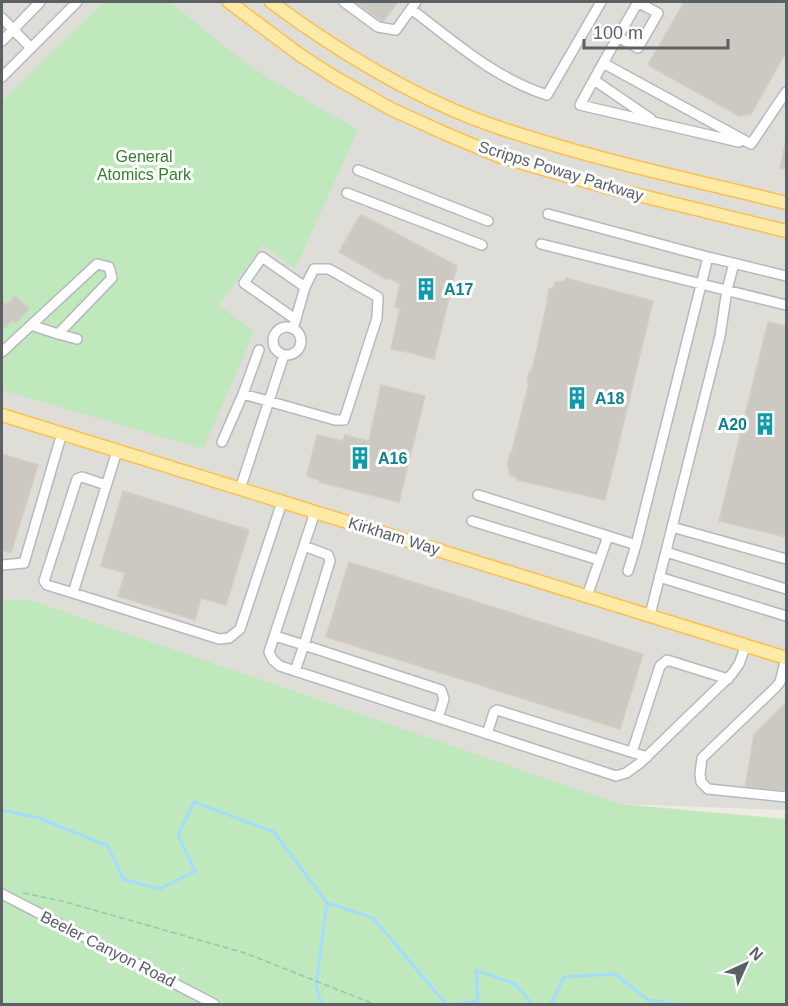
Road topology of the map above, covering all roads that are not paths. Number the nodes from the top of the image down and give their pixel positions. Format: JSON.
{"nodes":[{"id":1,"x":40,"y":2,"type":"edge"},
{"id":2,"x":77,"y":2,"type":"edge"},
{"id":3,"x":228,"y":2,"type":"edge"},
{"id":4,"x":271,"y":2,"type":"edge"},
{"id":5,"x":344,"y":2,"type":"edge"},
{"id":6,"x":601,"y":2,"type":"edge"},
{"id":7,"x":638,"y":2,"type":"edge"},
{"id":8,"x":413,"y":5,"type":"edge"},
{"id":9,"x":2,"y":18,"type":"edge"},
{"id":10,"x":13,"y":29,"type":"junction"},
{"id":11,"x":618,"y":37,"type":"junction"},
{"id":12,"x":2,"y":41,"type":"edge"},
{"id":13,"x":32,"y":48,"type":"junction"},
{"id":14,"x":603,"y":63,"type":"junction"},
{"id":15,"x":2,"y":77,"type":"edge"},
{"id":16,"x":594,"y":80,"type":"junction"},
{"id":17,"x":786,"y":92,"type":"edge"},
{"id":18,"x":656,"y":123,"type":"junction"},
{"id":19,"x":750,"y":144,"type":"junction"},
{"id":20,"x":358,"y":170,"type":"dead end"},
{"id":21,"x":347,"y":193,"type":"dead end"},
{"id":22,"x":786,"y":203,"type":"edge"},
{"id":23,"x":548,"y":214,"type":"dead end"},
{"id":24,"x":488,"y":221,"type":"dead end"},
{"id":25,"x":786,"y":231,"type":"edge"},
{"id":26,"x":541,"y":244,"type":"dead end"},
{"id":27,"x":482,"y":245,"type":"dead end"},
{"id":28,"x":708,"y":257,"type":"junction"},
{"id":29,"x":734,"y":263,"type":"junction"},
{"id":30,"x":786,"y":276,"type":"edge"},
{"id":31,"x":701,"y":284,"type":"junction"},
{"id":32,"x":305,"y":287,"type":"junction"},
{"id":33,"x":727,"y":290,"type":"junction"},
{"id":34,"x":786,"y":305,"type":"edge"},
{"id":35,"x":294,"y":324,"type":"junction"},
{"id":36,"x":31,"y":325,"type":"junction"},
{"id":37,"x":58,"y":334,"type":"junction"},
{"id":38,"x":77,"y":339,"type":"dead end"},
{"id":39,"x":259,"y":350,"type":"dead end"},
{"id":40,"x":2,"y":352,"type":"edge"},
{"id":41,"x":284,"y":355,"type":"junction"},
{"id":42,"x":243,"y":394,"type":"junction"},
{"id":43,"x":269,"y":402,"type":"junction"},
{"id":44,"x":2,"y":415,"type":"edge"},
{"id":45,"x":62,"y":434,"type":"junction"},
{"id":46,"x":222,"y":442,"type":"dead end"},
{"id":47,"x":117,"y":451,"type":"junction"},
{"id":48,"x":106,"y":484,"type":"junction"},
{"id":49,"x":240,"y":489,"type":"junction"},
{"id":50,"x":478,"y":495,"type":"dead end"},
{"id":51,"x":282,"y":502,"type":"junction"},
{"id":52,"x":315,"y":512,"type":"junction"},
{"id":53,"x":472,"y":521,"type":"dead end"},
{"id":54,"x":672,"y":527,"type":"junction"},
{"id":55,"x":608,"y":536,"type":"junction"},
{"id":56,"x":636,"y":545,"type":"junction"},
{"id":57,"x":304,"y":546,"type":"junction"},
{"id":58,"x":666,"y":552,"type":"junction"},
{"id":59,"x":786,"y":559,"type":"edge"},
{"id":60,"x":600,"y":560,"type":"junction"},
{"id":61,"x":2,"y":565,"type":"edge"},
{"id":62,"x":628,"y":570,"type":"dead end"},
{"id":63,"x":659,"y":577,"type":"junction"},
{"id":64,"x":786,"y":589,"type":"edge"},
{"id":65,"x":73,"y":593,"type":"junction"},
{"id":66,"x":587,"y":596,"type":"junction"},
{"id":67,"x":650,"y":615,"type":"junction"},
{"id":68,"x":786,"y":616,"type":"edge"},
{"id":69,"x":275,"y":636,"type":"junction"},
{"id":70,"x":304,"y":645,"type":"junction"},
{"id":71,"x":746,"y":645,"type":"junction"},
{"id":72,"x":786,"y":658,"type":"edge"},
{"id":73,"x":295,"y":671,"type":"junction"},
{"id":74,"x":728,"y":679,"type":"junction"},
{"id":75,"x":438,"y":718,"type":"junction"},
{"id":76,"x":487,"y":734,"type":"junction"},
{"id":77,"x":632,"y":752,"type":"junction"},
{"id":78,"x":647,"y":757,"type":"junction"},
{"id":79,"x":786,"y":797,"type":"edge"},
{"id":80,"x":2,"y":894,"type":"edge"},
{"id":81,"x":214,"y":1005,"type":"edge"}],
"edges":[{"from":1,"to":10,"type":"lane"},
{"from":2,"to":13,"type":"lane"},
{"from":3,"to":25,"type":"main road","name":"Scripps Poway Parkway"},
{"from":4,"to":22,"type":"main road","name":"Scripps Poway Parkway"},
{"from":5,"to":8,"type":"lane"},
{"from":6,"to":8,"type":"lane"},
{"from":7,"to":11,"type":"lane"},
{"from":7,"to":11,"type":"lane"},
{"from":9,"to":10,"type":"lane"},
{"from":10,"to":12,"type":"lane"},
{"from":10,"to":13,"type":"lane"},
{"from":11,"to":14,"type":"lane"},
{"from":13,"to":15,"type":"lane"},
{"from":14,"to":16,"type":"lane"},
{"from":14,"to":19,"type":"lane"},
{"from":16,"to":18,"type":"lane"},
{"from":16,"to":18,"type":"lane"},
{"from":17,"to":19,"type":"lane"},
{"from":18,"to":19,"type":"lane"},
{"from":20,"to":24,"type":"lane"},
{"from":21,"to":27,"type":"lane"},
{"from":23,"to":28,"type":"lane"},
{"from":26,"to":31,"type":"lane"},
{"from":28,"to":29,"type":"lane"},
{"from":28,"to":31,"type":"lane"},
{"from":29,"to":30,"type":"lane"},
{"from":29,"to":33,"type":"lane"},
{"from":31,"to":33,"type":"lane"},
{"from":31,"to":56,"type":"lane"},
{"from":32,"to":35,"type":"lane"},
{"from":32,"to":35,"type":"lane"},
{"from":32,"to":43,"type":"lane"},
{"from":33,"to":34,"type":"lane"},
{"from":33,"to":54,"type":"lane"},
{"from":35,"to":41,"type":"lane"},
{"from":35,"to":41,"type":"lane"},
{"from":36,"to":37,"type":"lane"},
{"from":36,"to":37,"type":"lane"},
{"from":36,"to":40,"type":"lane"},
{"from":37,"to":38,"type":"lane"},
{"from":39,"to":42,"type":"lane"},
{"from":41,"to":43,"type":"lane"},
{"from":42,"to":43,"type":"lane"},
{"from":42,"to":46,"type":"lane"},
{"from":43,"to":49,"type":"lane"},
{"from":44,"to":45,"type":"main road","name":"Kirkham Way"},
{"from":45,"to":47,"type":"main road","name":"Kirkham Way"},
{"from":45,"to":61,"type":"lane"},
{"from":47,"to":48,"type":"lane"},
{"from":47,"to":49,"type":"main road","name":"Kirkham Way"},
{"from":48,"to":65,"type":"lane"},
{"from":48,"to":65,"type":"lane"},
{"from":49,"to":51,"type":"main road","name":"Kirkham Way"},
{"from":50,"to":55,"type":"lane"},
{"from":51,"to":52,"type":"main road","name":"Kirkham Way"},
{"from":51,"to":65,"type":"lane"},
{"from":52,"to":57,"type":"lane"},
{"from":52,"to":66,"type":"main road","name":"Kirkham Way"},
{"from":53,"to":60,"type":"lane"},
{"from":54,"to":58,"type":"lane"},
{"from":54,"to":59,"type":"lane"},
{"from":55,"to":56,"type":"lane"},
{"from":55,"to":60,"type":"lane"},
{"from":56,"to":62,"type":"lane"},
{"from":57,"to":69,"type":"lane"},
{"from":57,"to":70,"type":"lane"},
{"from":58,"to":63,"type":"lane"},
{"from":58,"to":64,"type":"lane"},
{"from":60,"to":66,"type":"lane"},
{"from":63,"to":67,"type":"lane"},
{"from":63,"to":68,"type":"lane"},
{"from":66,"to":67,"type":"main road","name":"Kirkham Way"},
{"from":67,"to":71,"type":"main road","name":"Kirkham Way"},
{"from":69,"to":70,"type":"lane"},
{"from":69,"to":73,"type":"lane"},
{"from":70,"to":73,"type":"lane"},
{"from":70,"to":75,"type":"lane"},
{"from":71,"to":72,"type":"main road","name":"Kirkham Way"},
{"from":71,"to":74,"type":"lane"},
{"from":72,"to":79,"type":"lane"},
{"from":73,"to":75,"type":"lane"},
{"from":74,"to":77,"type":"lane"},
{"from":74,"to":78,"type":"lane"},
{"from":75,"to":76,"type":"lane"},
{"from":76,"to":77,"type":"lane"},
{"from":76,"to":78,"type":"lane"},
{"from":77,"to":78,"type":"lane"},
{"from":80,"to":81,"type":"lane","name":"Beeler Canyon Road"}]}
